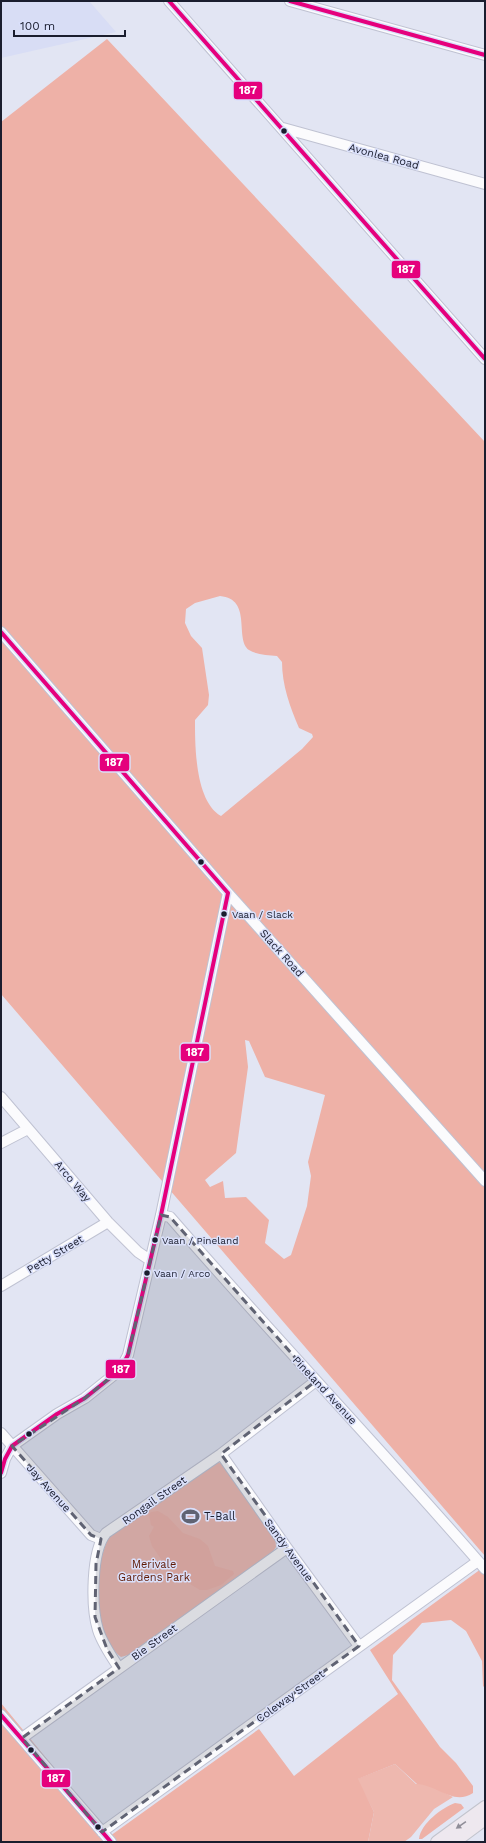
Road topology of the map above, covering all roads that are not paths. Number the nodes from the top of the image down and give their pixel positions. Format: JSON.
{"nodes":[{"id":1,"x":169,"y":1,"type":"edge"},
{"id":2,"x":290,"y":1,"type":"edge"},
{"id":3,"x":485,"y":55,"type":"edge"},
{"id":4,"x":282,"y":128,"type":"junction"},
{"id":5,"x":485,"y":184,"type":"edge"},
{"id":6,"x":485,"y":359,"type":"edge"},
{"id":7,"x":1,"y":632,"type":"edge"},
{"id":8,"x":228,"y":893,"type":"junction"},
{"id":9,"x":1,"y":1097,"type":"edge"},
{"id":10,"x":28,"y":1129,"type":"junction"},
{"id":11,"x":1,"y":1143,"type":"edge"},
{"id":12,"x":485,"y":1181,"type":"edge"},
{"id":13,"x":162,"y":1215,"type":"junction"},
{"id":14,"x":108,"y":1222,"type":"junction"},
{"id":15,"x":150,"y":1260,"type":"junction"},
{"id":16,"x":1,"y":1286,"type":"edge"},
{"id":17,"x":316,"y":1381,"type":"junction"},
{"id":18,"x":1,"y":1433,"type":"edge"},
{"id":19,"x":12,"y":1446,"type":"junction"},
{"id":20,"x":220,"y":1454,"type":"junction"},
{"id":21,"x":1,"y":1473,"type":"edge"},
{"id":22,"x":101,"y":1539,"type":"junction"},
{"id":23,"x":287,"y":1548,"type":"junction"},
{"id":24,"x":482,"y":1565,"type":"edge"},
{"id":25,"x":359,"y":1646,"type":"junction"},
{"id":26,"x":119,"y":1668,"type":"junction"},
{"id":27,"x":1,"y":1715,"type":"edge"},
{"id":28,"x":22,"y":1738,"type":"junction"},
{"id":29,"x":485,"y":1807,"type":"edge"},
{"id":30,"x":485,"y":1819,"type":"edge"},
{"id":31,"x":102,"y":1832,"type":"junction"},
{"id":32,"x":111,"y":1842,"type":"edge"},
{"id":33,"x":436,"y":1842,"type":"edge"},
{"id":34,"x":454,"y":1842,"type":"edge"}],
"edges":[{"from":1,"to":4,"type":"street"},
{"from":2,"to":3,"type":"street"},
{"from":4,"to":5,"type":"street","name":"Avonlea Road"},
{"from":4,"to":6,"type":"street"},
{"from":7,"to":8,"type":"street","name":"Slack Road"},
{"from":8,"to":12,"type":"street","name":"Slack Road"},
{"from":8,"to":13,"type":"street"},
{"from":9,"to":10,"type":"street","name":"Arco Way"},
{"from":10,"to":11,"type":"street"},
{"from":10,"to":14,"type":"street","name":"Arco Way"},
{"from":13,"to":15,"type":"street"},
{"from":13,"to":17,"type":"street","name":"Pineland Avenue"},
{"from":14,"to":15,"type":"street","name":"Arco Way"},
{"from":14,"to":16,"type":"street","name":"Petty Street"},
{"from":15,"to":19,"type":"street"},
{"from":17,"to":20,"type":"street","name":"Rongail Street"},
{"from":17,"to":24,"type":"street","name":"Pineland Avenue"},
{"from":18,"to":19,"type":"street","name":"Jay Avenue"},
{"from":19,"to":21,"type":"street"},
{"from":19,"to":22,"type":"street","name":"Jay Avenue"},
{"from":20,"to":22,"type":"street","name":"Rongail Street"},
{"from":20,"to":23,"type":"street","name":"Sandy Avenue"},
{"from":22,"to":26,"type":"street"},
{"from":23,"to":25,"type":"street","name":"Sandy Avenue"},
{"from":23,"to":26,"type":"street","name":"Bie Street"},
{"from":24,"to":25,"type":"street","name":"Coleway Street"},
{"from":25,"to":31,"type":"street","name":"Coleway Street"},
{"from":26,"to":28,"type":"street","name":"Bie Street"},
{"from":27,"to":28,"type":"street"},
{"from":28,"to":31,"type":"street"},
{"from":29,"to":33,"type":"main road","one_way":true},
{"from":30,"to":34,"type":"main road"},
{"from":31,"to":32,"type":"street"}]}
